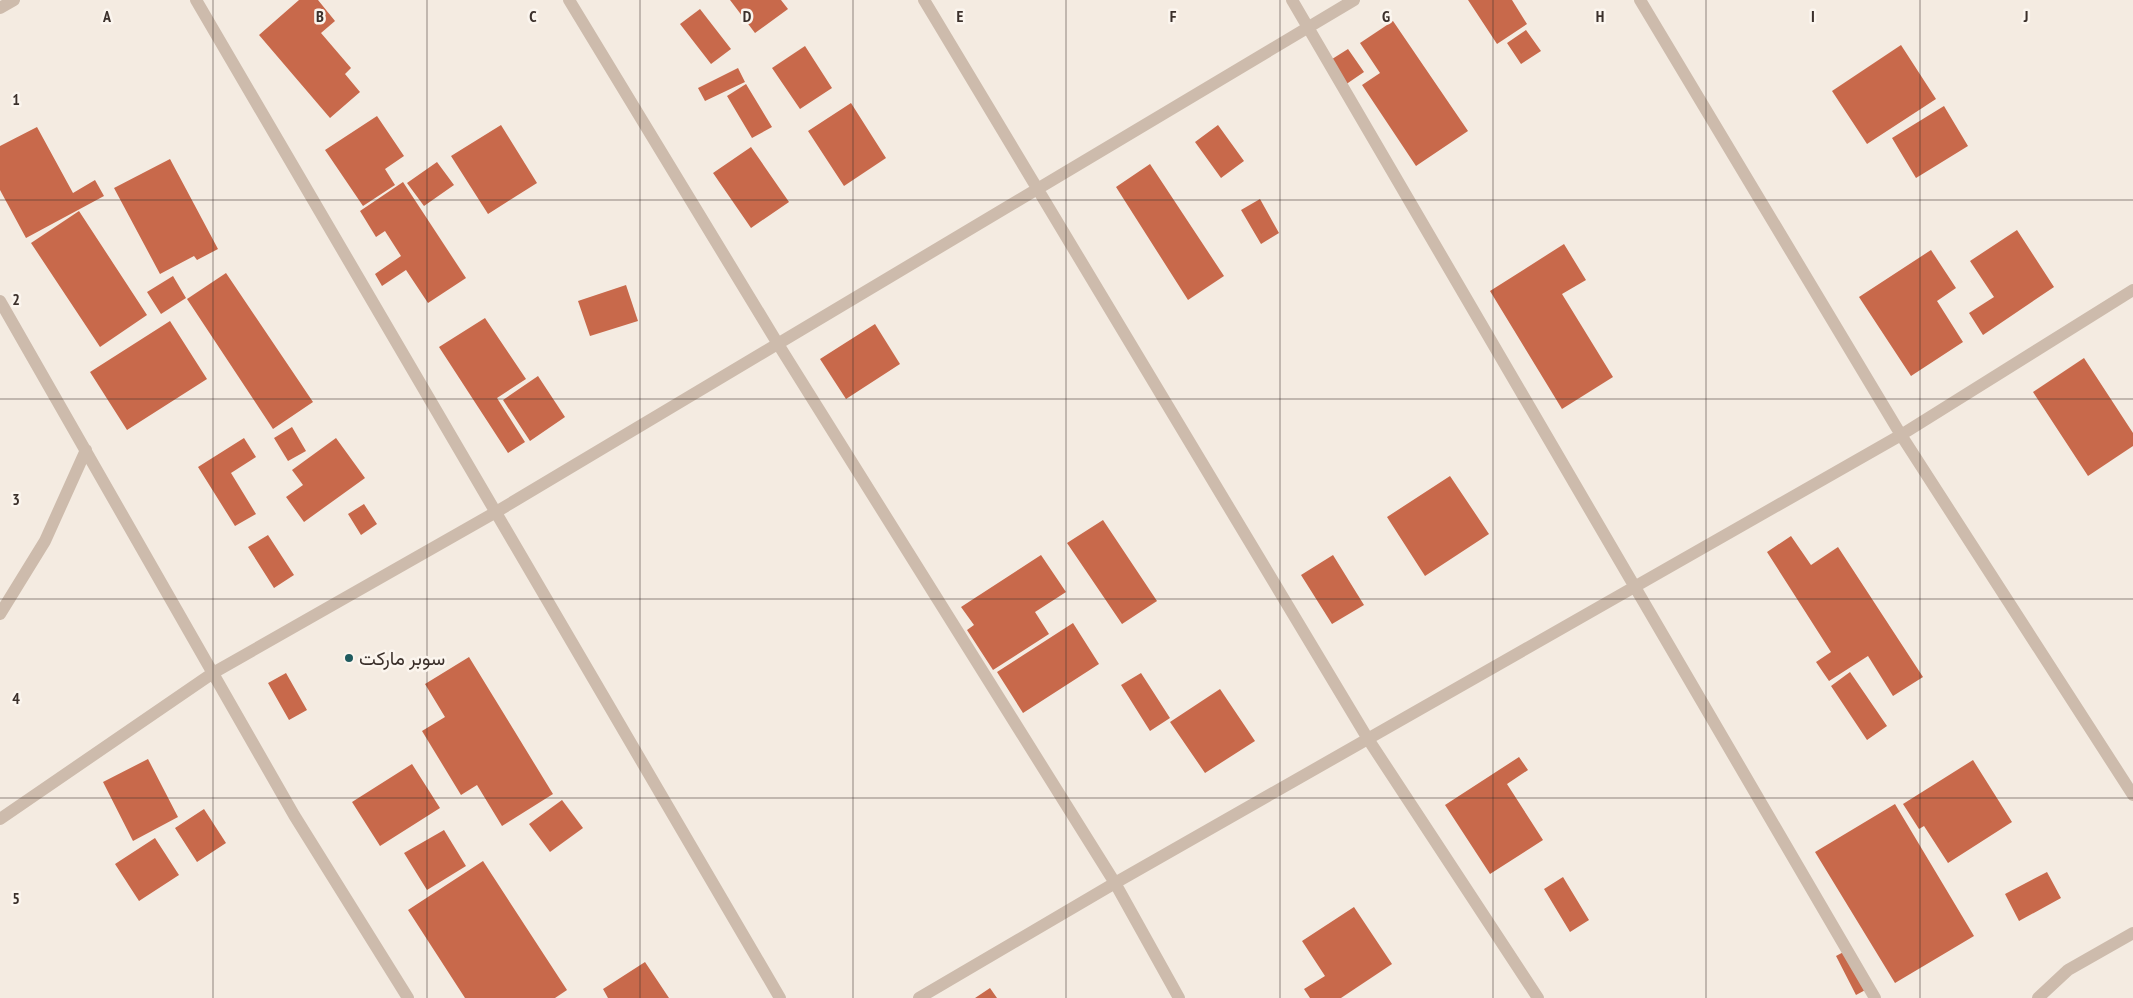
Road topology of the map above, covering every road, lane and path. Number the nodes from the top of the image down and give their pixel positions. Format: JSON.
{"nodes":[{"id":1,"x":14,"y":0,"type":"edge"},
{"id":2,"x":196,"y":0,"type":"edge"},
{"id":3,"x":569,"y":0,"type":"edge"},
{"id":4,"x":924,"y":0,"type":"edge"},
{"id":5,"x":1292,"y":0,"type":"edge"},
{"id":6,"x":1354,"y":0,"type":"edge"},
{"id":7,"x":1640,"y":0,"type":"edge"},
{"id":8,"x":0,"y":8,"type":"edge"},
{"id":9,"x":1308,"y":27,"type":"junction"},
{"id":10,"x":1038,"y":188,"type":"junction"},
{"id":11,"x":2133,"y":290,"type":"edge"},
{"id":12,"x":0,"y":301,"type":"edge"},
{"id":13,"x":778,"y":344,"type":"junction"},
{"id":14,"x":1901,"y":435,"type":"junction"},
{"id":15,"x":86,"y":450,"type":"junction"},
{"id":16,"x":496,"y":512,"type":"junction"},
{"id":17,"x":1634,"y":587,"type":"junction"},
{"id":18,"x":0,"y":614,"type":"edge"},
{"id":19,"x":213,"y":673,"type":"junction"},
{"id":20,"x":1368,"y":739,"type":"junction"},
{"id":21,"x":2133,"y":795,"type":"edge"},
{"id":22,"x":0,"y":819,"type":"edge"},
{"id":23,"x":1115,"y":883,"type":"junction"},
{"id":24,"x":2133,"y":933,"type":"edge"},
{"id":25,"x":408,"y":998,"type":"edge"},
{"id":26,"x":780,"y":998,"type":"edge"},
{"id":27,"x":919,"y":998,"type":"edge"},
{"id":28,"x":1179,"y":998,"type":"edge"},
{"id":29,"x":1538,"y":998,"type":"edge"},
{"id":30,"x":1876,"y":998,"type":"edge"},
{"id":31,"x":2038,"y":998,"type":"edge"}],
"edges":[{"from":1,"to":8,"type":"street"},
{"from":2,"to":16,"type":"street"},
{"from":3,"to":13,"type":"street"},
{"from":4,"to":10,"type":"street"},
{"from":5,"to":9,"type":"street"},
{"from":6,"to":9,"type":"street"},
{"from":7,"to":14,"type":"street"},
{"from":9,"to":10,"type":"street"},
{"from":9,"to":17,"type":"street"},
{"from":10,"to":13,"type":"street"},
{"from":10,"to":20,"type":"street"},
{"from":11,"to":14,"type":"street"},
{"from":12,"to":15,"type":"street"},
{"from":13,"to":16,"type":"street"},
{"from":13,"to":23,"type":"street"},
{"from":14,"to":17,"type":"street"},
{"from":14,"to":21,"type":"street"},
{"from":15,"to":18,"type":"street"},
{"from":15,"to":19,"type":"street"},
{"from":16,"to":19,"type":"street"},
{"from":16,"to":26,"type":"street"},
{"from":17,"to":20,"type":"street"},
{"from":17,"to":30,"type":"street"},
{"from":19,"to":22,"type":"street"},
{"from":19,"to":25,"type":"street"},
{"from":20,"to":23,"type":"street"},
{"from":20,"to":29,"type":"street"},
{"from":23,"to":27,"type":"street"},
{"from":23,"to":28,"type":"street"},
{"from":24,"to":31,"type":"street"}]}
